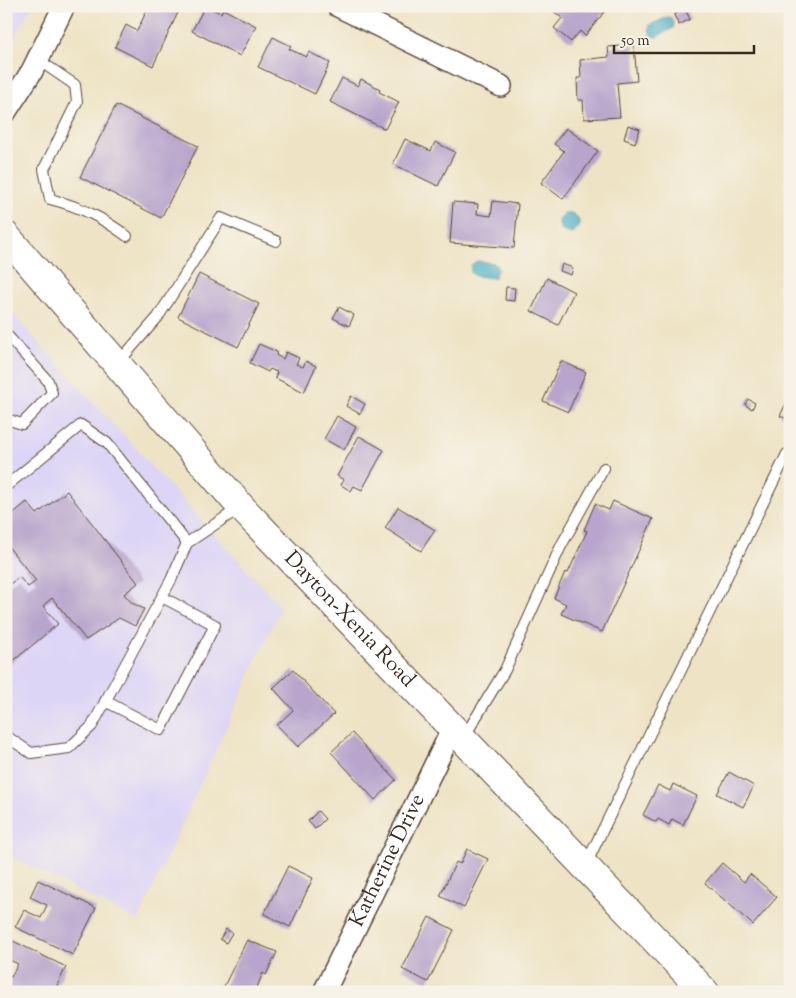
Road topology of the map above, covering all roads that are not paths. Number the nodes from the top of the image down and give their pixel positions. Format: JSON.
{"nodes":[{"id":1,"x":338,"y":6,"type":"edge"},
{"id":2,"x":62,"y":7,"type":"edge"},
{"id":3,"x":38,"y":59,"type":"junction"},
{"id":4,"x":501,"y":86,"type":"dead end"},
{"id":5,"x":6,"y":111,"type":"edge"},
{"id":6,"x":6,"y":236,"type":"edge"},
{"id":7,"x":128,"y":236,"type":"dead end"},
{"id":8,"x":276,"y":241,"type":"dead end"},
{"id":9,"x":6,"y":334,"type":"edge"},
{"id":10,"x":117,"y":364,"type":"junction"},
{"id":11,"x":6,"y":420,"type":"edge"},
{"id":12,"x":787,"y":454,"type":"dead end"},
{"id":13,"x":604,"y":468,"type":"dead end"},
{"id":14,"x":6,"y":486,"type":"edge"},
{"id":15,"x":241,"y":507,"type":"junction"},
{"id":16,"x":187,"y":543,"type":"junction"},
{"id":17,"x":162,"y":597,"type":"junction"},
{"id":18,"x":105,"y":701,"type":"junction"},
{"id":19,"x":458,"y":735,"type":"junction"},
{"id":20,"x":6,"y":736,"type":"edge"},
{"id":21,"x":585,"y":865,"type":"junction"},
{"id":22,"x":324,"y":992,"type":"edge"},
{"id":23,"x":705,"y":992,"type":"edge"}],
"edges":[{"from":1,"to":4,"type":"street"},
{"from":2,"to":3,"type":"street"},
{"from":3,"to":5,"type":"street"},
{"from":3,"to":7,"type":"lane"},
{"from":6,"to":10,"type":"main road","name":"Dayton-Xenia Road"},
{"from":8,"to":10,"type":"lane"},
{"from":9,"to":11,"type":"lane"},
{"from":10,"to":15,"type":"main road","name":"Dayton-Xenia Road"},
{"from":12,"to":21,"type":"lane"},
{"from":13,"to":19,"type":"lane"},
{"from":14,"to":16,"type":"lane"},
{"from":15,"to":16,"type":"lane"},
{"from":15,"to":19,"type":"main road","name":"Dayton-Xenia Road"},
{"from":16,"to":17,"type":"lane"},
{"from":17,"to":18,"type":"lane"},
{"from":17,"to":18,"type":"lane"},
{"from":18,"to":20,"type":"lane"},
{"from":19,"to":21,"type":"main road","name":"Dayton-Xenia Road"},
{"from":19,"to":22,"type":"street","name":"Katherine Drive"},
{"from":21,"to":23,"type":"main road","name":"Dayton-Xenia Road"}]}
